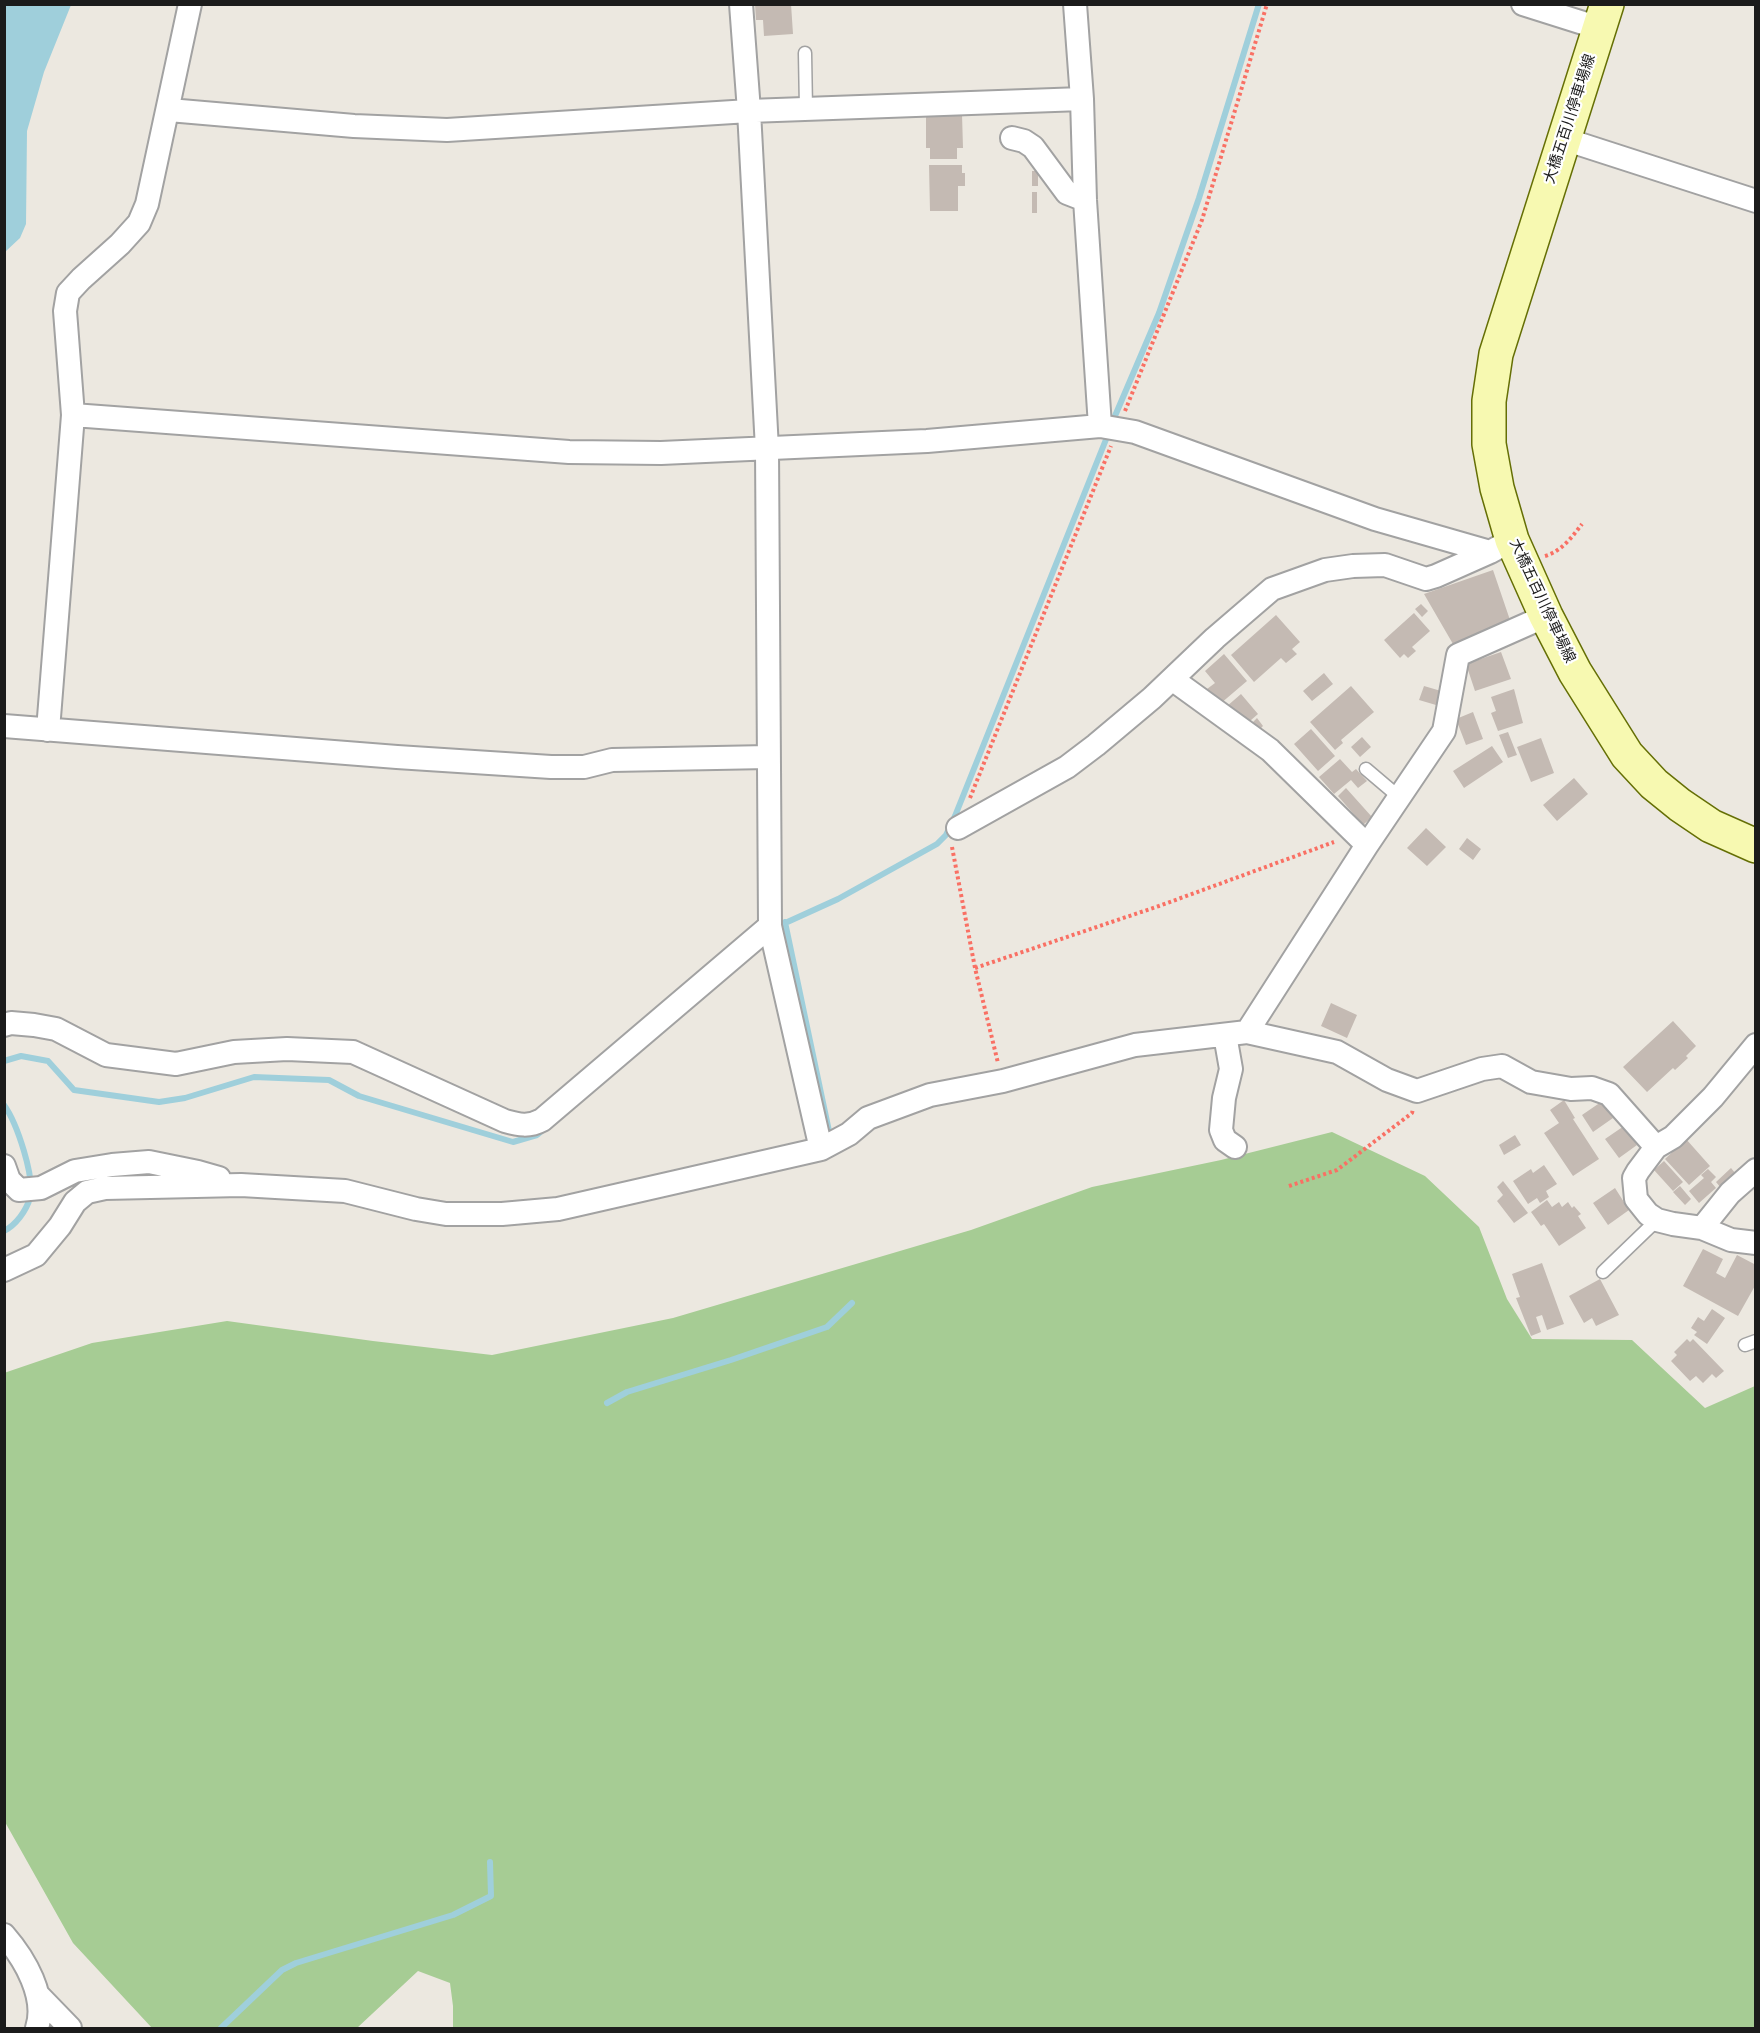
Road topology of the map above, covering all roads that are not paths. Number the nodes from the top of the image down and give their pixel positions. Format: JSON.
{"nodes":[{"id":1,"x":190,"y":4,"type":"edge"},
{"id":2,"x":741,"y":4,"type":"edge"},
{"id":3,"x":1075,"y":4,"type":"edge"},
{"id":4,"x":1523,"y":4,"type":"edge"},
{"id":5,"x":1603,"y":16,"type":"edge"},
{"id":6,"x":805,"y":53,"type":"dead end"},
{"id":7,"x":1082,"y":99,"type":"junction"},
{"id":8,"x":806,"y":109,"type":"junction"},
{"id":9,"x":169,"y":110,"type":"junction"},
{"id":10,"x":749,"y":111,"type":"junction"},
{"id":11,"x":1012,"y":138,"type":"dead end"},
{"id":12,"x":1564,"y":139,"type":"junction"},
{"id":13,"x":1085,"y":200,"type":"junction"},
{"id":14,"x":1755,"y":201,"type":"edge"},
{"id":15,"x":73,"y":415,"type":"junction"},
{"id":16,"x":1109,"y":427,"type":"junction"},
{"id":17,"x":767,"y":448,"type":"junction"},
{"id":18,"x":1508,"y":551,"type":"junction"},
{"id":19,"x":1546,"y":616,"type":"junction"},
{"id":20,"x":1172,"y":679,"type":"junction"},
{"id":21,"x":4,"y":726,"type":"edge"},
{"id":22,"x":48,"y":730,"type":"junction"},
{"id":23,"x":768,"y":757,"type":"junction"},
{"id":24,"x":1366,"y":769,"type":"dead end"},
{"id":25,"x":1399,"y":797,"type":"junction"},
{"id":26,"x":958,"y":828,"type":"road end"},
{"id":27,"x":1363,"y":840,"type":"junction"},
{"id":28,"x":1755,"y":846,"type":"edge"},
{"id":29,"x":770,"y":926,"type":"junction"},
{"id":30,"x":4,"y":1025,"type":"edge"},
{"id":31,"x":1236,"y":1033,"type":"junction"},
{"id":32,"x":1755,"y":1045,"type":"edge"},
{"id":33,"x":1235,"y":1147,"type":"dead end"},
{"id":34,"x":1656,"y":1147,"type":"junction"},
{"id":35,"x":821,"y":1149,"type":"junction"},
{"id":36,"x":4,"y":1166,"type":"edge"},
{"id":37,"x":1755,"y":1170,"type":"edge"},
{"id":38,"x":241,"y":1185,"type":"junction"},
{"id":39,"x":1657,"y":1220,"type":"junction"},
{"id":40,"x":1702,"y":1228,"type":"junction"},
{"id":41,"x":1755,"y":1243,"type":"edge"},
{"id":42,"x":4,"y":1270,"type":"edge"},
{"id":43,"x":1603,"y":1272,"type":"dead end"},
{"id":44,"x":4,"y":1935,"type":"edge"},
{"id":45,"x":38,"y":1995,"type":"junction"},
{"id":46,"x":37,"y":2028,"type":"edge"},
{"id":47,"x":70,"y":2028,"type":"edge"}],
"edges":[{"from":1,"to":9,"type":"street"},
{"from":2,"to":10,"type":"street"},
{"from":3,"to":7,"type":"street"},
{"from":4,"to":5,"type":"street"},
{"from":5,"to":12,"type":"main road","name":"大橋五百川停車場線"},
{"from":6,"to":8,"type":"lane"},
{"from":7,"to":8,"type":"street"},
{"from":7,"to":13,"type":"street"},
{"from":8,"to":10,"type":"street"},
{"from":9,"to":10,"type":"street"},
{"from":9,"to":15,"type":"street"},
{"from":10,"to":17,"type":"street"},
{"from":11,"to":13,"type":"street"},
{"from":12,"to":14,"type":"street"},
{"from":12,"to":18,"type":"main road","name":"大橋五百川停車場線"},
{"from":13,"to":16,"type":"street"},
{"from":15,"to":17,"type":"street"},
{"from":15,"to":22,"type":"street"},
{"from":16,"to":17,"type":"street"},
{"from":16,"to":18,"type":"street"},
{"from":17,"to":23,"type":"street"},
{"from":18,"to":19,"type":"main road","name":"大橋五百川停車場線"},
{"from":18,"to":20,"type":"street"},
{"from":19,"to":25,"type":"street"},
{"from":19,"to":28,"type":"main road","name":"大橋五百川停車場線"},
{"from":20,"to":26,"type":"street"},
{"from":20,"to":27,"type":"street"},
{"from":21,"to":22,"type":"street"},
{"from":22,"to":23,"type":"street"},
{"from":23,"to":29,"type":"street"},
{"from":24,"to":25,"type":"lane"},
{"from":25,"to":27,"type":"street"},
{"from":27,"to":31,"type":"street"},
{"from":29,"to":30,"type":"street"},
{"from":29,"to":35,"type":"street"},
{"from":31,"to":33,"type":"street"},
{"from":31,"to":34,"type":"street"},
{"from":31,"to":35,"type":"street"},
{"from":32,"to":34,"type":"street"},
{"from":34,"to":39,"type":"street"},
{"from":35,"to":38,"type":"street"},
{"from":36,"to":38,"type":"street"},
{"from":37,"to":40,"type":"street"},
{"from":38,"to":42,"type":"street"},
{"from":39,"to":40,"type":"street"},
{"from":39,"to":43,"type":"lane"},
{"from":40,"to":41,"type":"street"},
{"from":44,"to":45,"type":"street"},
{"from":45,"to":46,"type":"street"},
{"from":45,"to":47,"type":"street"}]}
